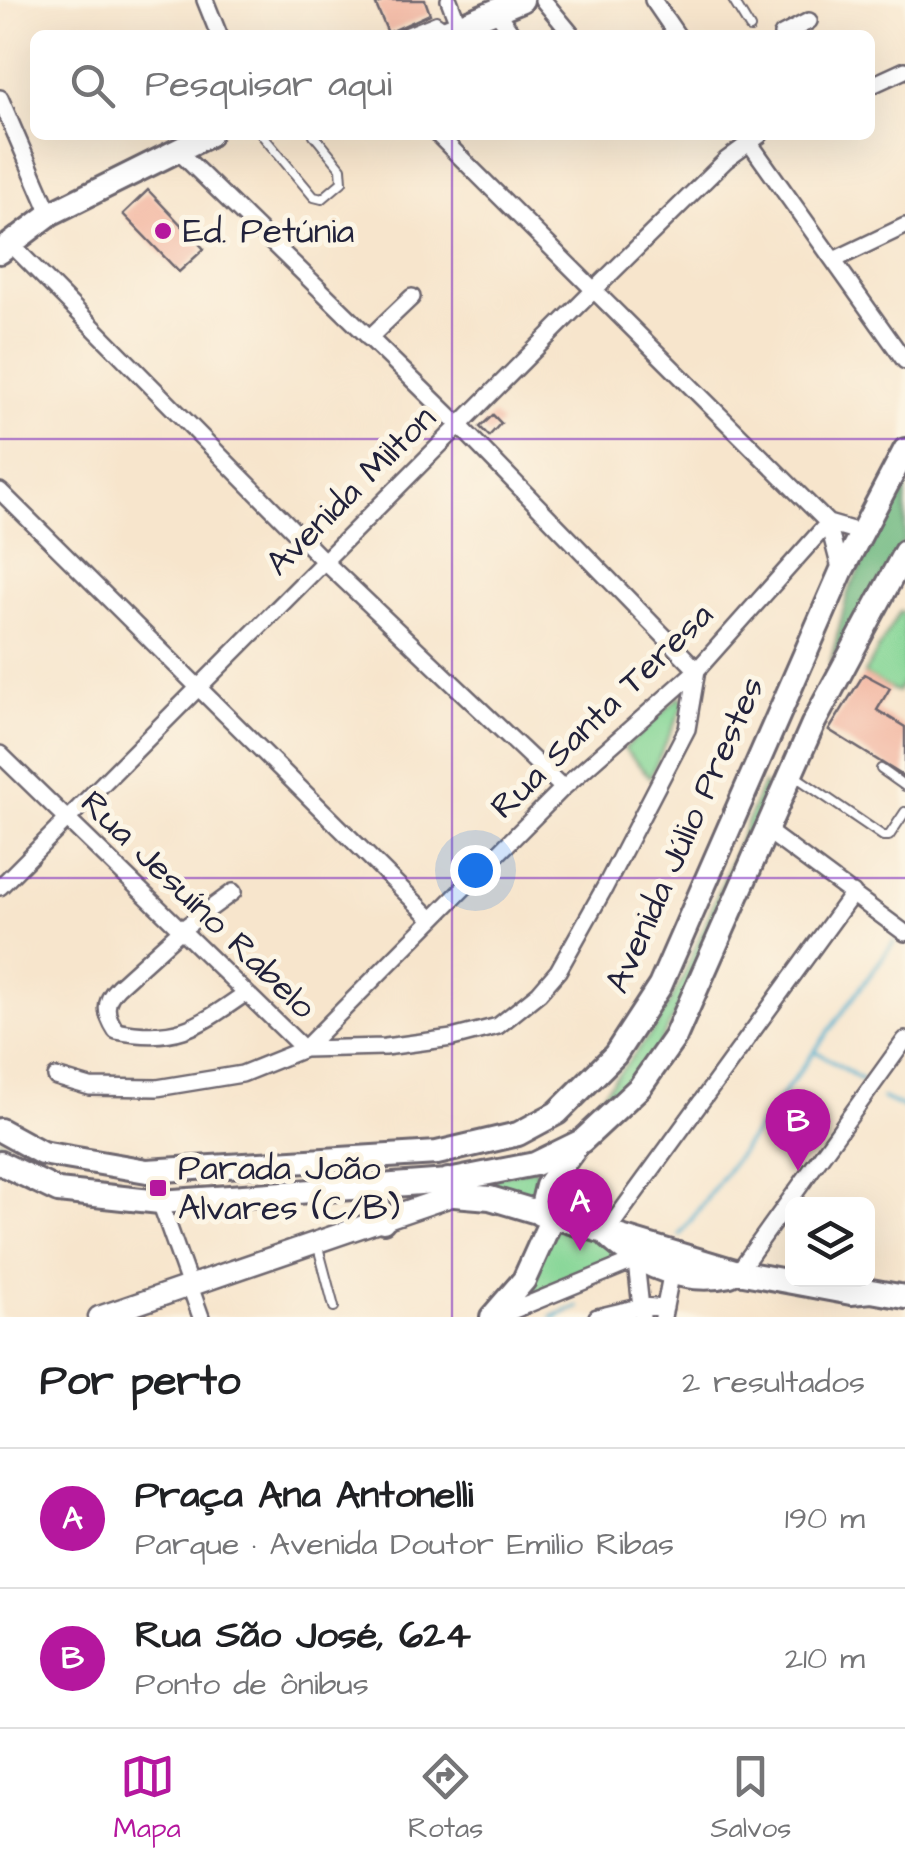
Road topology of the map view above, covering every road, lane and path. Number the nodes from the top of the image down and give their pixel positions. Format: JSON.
{"nodes":[{"id":1,"x":205,"y":0,"type":"edge"},
{"id":2,"x":448,"y":0,"type":"edge"},
{"id":3,"x":522,"y":0,"type":"edge"},
{"id":4,"x":543,"y":0,"type":"edge"},
{"id":5,"x":653,"y":0,"type":"edge"},
{"id":6,"x":732,"y":0,"type":"edge"},
{"id":7,"x":496,"y":11,"type":"junction"},
{"id":8,"x":810,"y":20,"type":"dead end"},
{"id":9,"x":750,"y":28,"type":"dead end"},
{"id":10,"x":217,"y":30,"type":"edge"},
{"id":11,"x":411,"y":30,"type":"edge"},
{"id":12,"x":447,"y":30,"type":"edge"},
{"id":13,"x":448,"y":30,"type":"edge"},
{"id":14,"x":450,"y":30,"type":"edge"},
{"id":15,"x":509,"y":30,"type":"edge"},
{"id":16,"x":568,"y":30,"type":"edge"},
{"id":17,"x":674,"y":30,"type":"edge"},
{"id":18,"x":791,"y":30,"type":"edge"},
{"id":19,"x":905,"y":70,"type":"edge"},
{"id":20,"x":875,"y":84,"type":"edge"},
{"id":21,"x":0,"y":98,"type":"edge"},
{"id":22,"x":199,"y":140,"type":"edge"},
{"id":23,"x":265,"y":140,"type":"edge"},
{"id":24,"x":318,"y":140,"type":"edge"},
{"id":25,"x":443,"y":140,"type":"edge"},
{"id":26,"x":748,"y":140,"type":"edge"},
{"id":27,"x":753,"y":140,"type":"edge"},
{"id":28,"x":178,"y":151,"type":"junction"},
{"id":29,"x":50,"y":214,"type":"junction"},
{"id":30,"x":905,"y":226,"type":"edge"},
{"id":31,"x":3,"y":244,"type":"edge"},
{"id":32,"x":836,"y":259,"type":"junction"},
{"id":33,"x":592,"y":292,"type":"junction"},
{"id":34,"x":412,"y":297,"type":"dead end"},
{"id":35,"x":370,"y":338,"type":"junction"},
{"id":36,"x":905,"y":362,"type":"edge"},
{"id":37,"x":459,"y":426,"type":"junction"},
{"id":38,"x":905,"y":450,"type":"edge"},
{"id":39,"x":0,"y":491,"type":"edge"},
{"id":40,"x":828,"y":523,"type":"junction"},
{"id":41,"x":860,"y":532,"type":"junction"},
{"id":42,"x":905,"y":552,"type":"edge"},
{"id":43,"x":323,"y":560,"type":"junction"},
{"id":44,"x":841,"y":572,"type":"junction"},
{"id":45,"x":697,"y":670,"type":"junction"},
{"id":46,"x":199,"y":688,"type":"junction"},
{"id":47,"x":0,"y":754,"type":"edge"},
{"id":48,"x":881,"y":769,"type":"dead end"},
{"id":49,"x":791,"y":774,"type":"junction"},
{"id":50,"x":905,"y":786,"type":"edge"},
{"id":51,"x":563,"y":788,"type":"junction"},
{"id":52,"x":905,"y":812,"type":"edge"},
{"id":53,"x":68,"y":822,"type":"junction"},
{"id":54,"x":766,"y":830,"type":"junction"},
{"id":55,"x":0,"y":887,"type":"edge"},
{"id":56,"x":233,"y":892,"type":"dead end"},
{"id":57,"x":853,"y":893,"type":"junction"},
{"id":58,"x":430,"y":917,"type":"junction"},
{"id":59,"x":180,"y":930,"type":"junction"},
{"id":60,"x":905,"y":933,"type":"edge"},
{"id":61,"x":246,"y":993,"type":"junction"},
{"id":62,"x":905,"y":1040,"type":"edge"},
{"id":63,"x":304,"y":1049,"type":"junction"},
{"id":64,"x":56,"y":1077,"type":"dead end"},
{"id":65,"x":0,"y":1130,"type":"edge"},
{"id":66,"x":582,"y":1141,"type":"junction"},
{"id":67,"x":436,"y":1153,"type":"junction"},
{"id":68,"x":0,"y":1163,"type":"edge"},
{"id":69,"x":373,"y":1186,"type":"junction"},
{"id":70,"x":451,"y":1188,"type":"junction"},
{"id":71,"x":160,"y":1202,"type":"junction"},
{"id":72,"x":546,"y":1216,"type":"junction"},
{"id":73,"x":383,"y":1221,"type":"junction"},
{"id":74,"x":605,"y":1234,"type":"junction"},
{"id":75,"x":317,"y":1243,"type":"junction"},
{"id":76,"x":667,"y":1257,"type":"junction"},
{"id":77,"x":636,"y":1262,"type":"junction"},
{"id":78,"x":738,"y":1272,"type":"junction"},
{"id":79,"x":190,"y":1285,"type":"junction"},
{"id":80,"x":851,"y":1293,"type":"junction"},
{"id":81,"x":905,"y":1297,"type":"edge"},
{"id":82,"x":334,"y":1307,"type":"dead end"},
{"id":83,"x":905,"y":1310,"type":"edge"},
{"id":84,"x":642,"y":1311,"type":"edge"},
{"id":85,"x":664,"y":1312,"type":"edge"},
{"id":86,"x":99,"y":1317,"type":"edge"},
{"id":87,"x":201,"y":1317,"type":"edge"},
{"id":88,"x":494,"y":1317,"type":"edge"},
{"id":89,"x":597,"y":1317,"type":"edge"}],
"edges":[{"from":1,"to":10,"type":"street"},
{"from":2,"to":13,"type":"street"},
{"from":3,"to":7,"type":"main road"},
{"from":4,"to":16,"type":"street"},
{"from":5,"to":17,"type":"street"},
{"from":6,"to":9,"type":"lane"},
{"from":7,"to":14,"type":"main road"},
{"from":7,"to":15,"type":"street"},
{"from":8,"to":18,"type":"street"},
{"from":11,"to":12,"type":"lane"},
{"from":19,"to":20,"type":"street"},
{"from":21,"to":29,"type":"street"},
{"from":22,"to":28,"type":"main road"},
{"from":23,"to":24,"type":"lane"},
{"from":25,"to":33,"type":"street"},
{"from":26,"to":33,"type":"street","name":"Avenida Milton"},
{"from":27,"to":32,"type":"street"},
{"from":28,"to":29,"type":"main road"},
{"from":28,"to":35,"type":"street"},
{"from":29,"to":31,"type":"main road"},
{"from":30,"to":32,"type":"street"},
{"from":31,"to":43,"type":"street"},
{"from":32,"to":36,"type":"street"},
{"from":33,"to":37,"type":"street","name":"Avenida Milton"},
{"from":33,"to":40,"type":"street"},
{"from":34,"to":35,"type":"street"},
{"from":35,"to":37,"type":"street"},
{"from":37,"to":43,"type":"street","name":"Avenida Milton"},
{"from":37,"to":45,"type":"street"},
{"from":38,"to":41,"type":"main road","name":"Avenida Júlio Prestes"},
{"from":39,"to":46,"type":"street"},
{"from":40,"to":41,"type":"street"},
{"from":40,"to":44,"type":"street"},
{"from":40,"to":45,"type":"street","name":"Rua Santa Teresa"},
{"from":41,"to":44,"type":"main road","name":"Avenida Júlio Prestes"},
{"from":42,"to":49,"type":"main road","name":"Avenida Júlio Prestes"},
{"from":43,"to":46,"type":"street","name":"Avenida Milton"},
{"from":43,"to":51,"type":"street"},
{"from":44,"to":67,"type":"main road","name":"Avenida Júlio Prestes"},
{"from":45,"to":51,"type":"street","name":"Rua Santa Teresa"},
{"from":45,"to":63,"type":"street","name":"Rua Jesuíno Rabelo"},
{"from":46,"to":53,"type":"street","name":"Avenida Milton"},
{"from":46,"to":58,"type":"street"},
{"from":47,"to":53,"type":"street","name":"Rua Jesuíno Rabelo"},
{"from":48,"to":50,"type":"lane"},
{"from":49,"to":52,"type":"lane"},
{"from":49,"to":54,"type":"main road","name":"Avenida Júlio Prestes"},
{"from":51,"to":58,"type":"street","name":"Rua Santa Teresa"},
{"from":53,"to":55,"type":"street","name":"Avenida Milton"},
{"from":53,"to":59,"type":"street","name":"Rua Jesuíno Rabelo"},
{"from":54,"to":57,"type":"street"},
{"from":54,"to":66,"type":"main road","name":"Avenida Júlio Prestes"},
{"from":56,"to":59,"type":"street"},
{"from":57,"to":60,"type":"street"},
{"from":57,"to":74,"type":"street"},
{"from":58,"to":63,"type":"street","name":"Rua Santa Teresa"},
{"from":59,"to":61,"type":"street","name":"Rua Jesuíno Rabelo"},
{"from":59,"to":61,"type":"street"},
{"from":61,"to":63,"type":"street","name":"Rua Jesuíno Rabelo"},
{"from":62,"to":78,"type":"street"},
{"from":63,"to":64,"type":"street","name":"Rua Santa Teresa"},
{"from":65,"to":67,"type":"main road","name":"Avenida Júlio Prestes"},
{"from":66,"to":70,"type":"main road","name":"Avenida Júlio Prestes"},
{"from":66,"to":72,"type":"main road"},
{"from":67,"to":70,"type":"main road"},
{"from":68,"to":71,"type":"main road"},
{"from":69,"to":70,"type":"main road"},
{"from":69,"to":71,"type":"main road"},
{"from":69,"to":73,"type":"main road"},
{"from":70,"to":72,"type":"main road"},
{"from":70,"to":73,"type":"street"},
{"from":71,"to":79,"type":"street"},
{"from":72,"to":74,"type":"main road"},
{"from":72,"to":88,"type":"main road"},
{"from":73,"to":75,"type":"street"},
{"from":74,"to":76,"type":"main road"},
{"from":74,"to":77,"type":"main road"},
{"from":75,"to":79,"type":"street"},
{"from":75,"to":82,"type":"lane"},
{"from":76,"to":77,"type":"main road"},
{"from":76,"to":78,"type":"main road"},
{"from":76,"to":85,"type":"street"},
{"from":77,"to":84,"type":"street"},
{"from":77,"to":88,"type":"street"},
{"from":78,"to":80,"type":"main road"},
{"from":79,"to":86,"type":"street"},
{"from":79,"to":87,"type":"street"},
{"from":80,"to":81,"type":"main road"},
{"from":80,"to":83,"type":"main road"},
{"from":84,"to":85,"type":"street"},
{"from":84,"to":89,"type":"street"}]}
